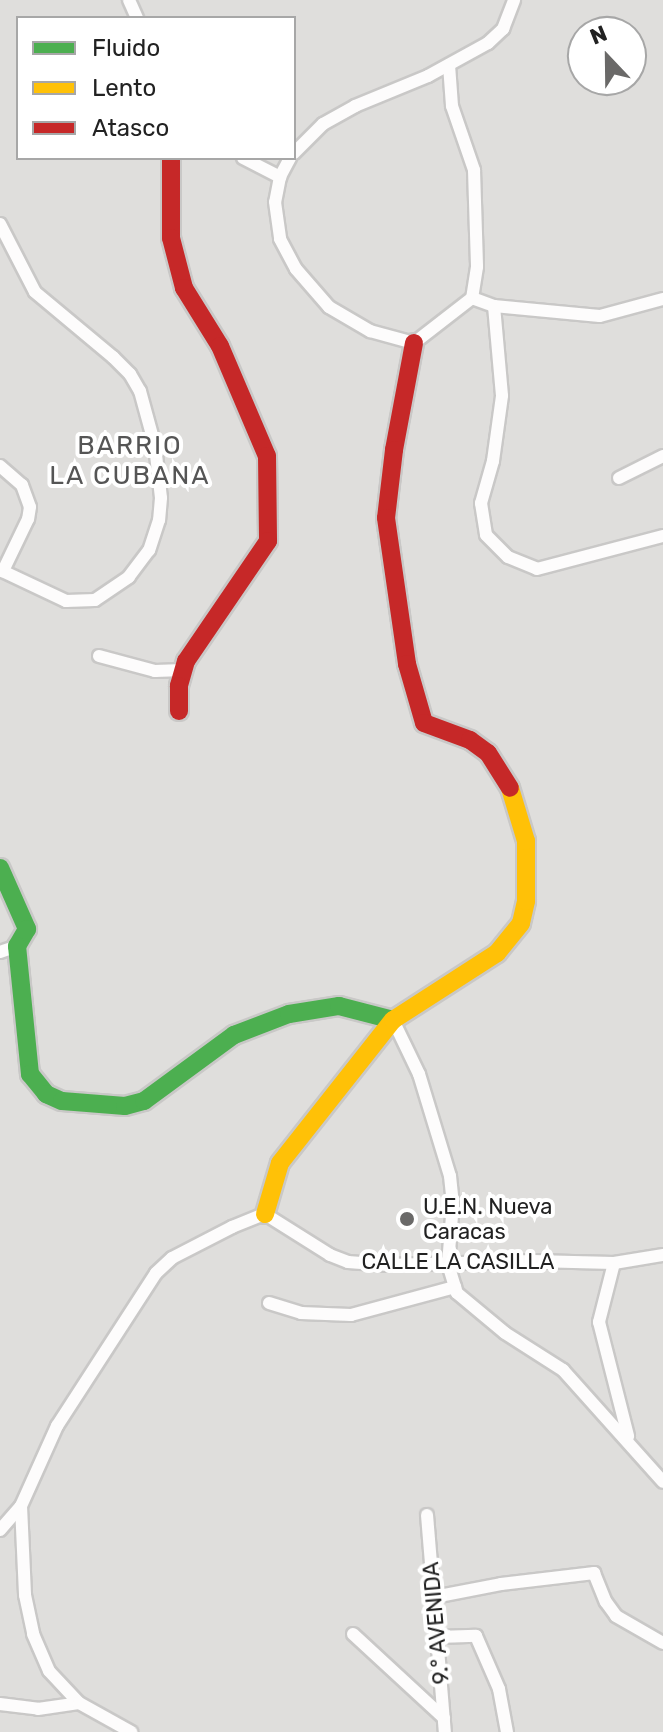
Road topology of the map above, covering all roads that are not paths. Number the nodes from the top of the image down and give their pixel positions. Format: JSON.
{"nodes":[{"id":1,"x":514,"y":0,"type":"edge"},
{"id":2,"x":449,"y":65,"type":"junction"},
{"id":3,"x":296,"y":151,"type":"edge"},
{"id":4,"x":171,"y":160,"type":"edge"},
{"id":5,"x":247,"y":160,"type":"edge"},
{"id":6,"x":289,"y":160,"type":"edge"},
{"id":7,"x":280,"y":177,"type":"junction"},
{"id":8,"x":0,"y":224,"type":"edge"},
{"id":9,"x":472,"y":298,"type":"junction"},
{"id":10,"x":663,"y":299,"type":"edge"},
{"id":11,"x":494,"y":306,"type":"junction"},
{"id":12,"x":414,"y":343,"type":"junction"},
{"id":13,"x":663,"y":456,"type":"edge"},
{"id":14,"x":0,"y":466,"type":"edge"},
{"id":15,"x":619,"y":478,"type":"dead end"},
{"id":16,"x":663,"y":536,"type":"edge"},
{"id":17,"x":2,"y":570,"type":"edge"},
{"id":18,"x":99,"y":656,"type":"dead end"},
{"id":19,"x":183,"y":670,"type":"junction"},
{"id":20,"x":179,"y":711,"type":"dead end"},
{"id":21,"x":0,"y":868,"type":"edge"},
{"id":22,"x":9,"y":949,"type":"edge"},
{"id":23,"x":393,"y":1020,"type":"junction"},
{"id":24,"x":265,"y":1214,"type":"junction"},
{"id":25,"x":663,"y":1255,"type":"edge"},
{"id":26,"x":614,"y":1263,"type":"junction"},
{"id":27,"x":448,"y":1264,"type":"junction"},
{"id":28,"x":455,"y":1287,"type":"junction"},
{"id":29,"x":269,"y":1303,"type":"dead end"},
{"id":30,"x":630,"y":1443,"type":"junction"},
{"id":31,"x":663,"y":1482,"type":"edge"},
{"id":32,"x":21,"y":1506,"type":"junction"},
{"id":33,"x":427,"y":1515,"type":"dead end"},
{"id":34,"x":0,"y":1530,"type":"edge"},
{"id":35,"x":434,"y":1597,"type":"junction"},
{"id":36,"x":353,"y":1634,"type":"dead end"},
{"id":37,"x":438,"y":1637,"type":"junction"},
{"id":38,"x":663,"y":1643,"type":"edge"},
{"id":39,"x":79,"y":1703,"type":"junction"},
{"id":40,"x":0,"y":1704,"type":"edge"},
{"id":41,"x":444,"y":1718,"type":"junction"},
{"id":42,"x":131,"y":1732,"type":"edge"},
{"id":43,"x":445,"y":1732,"type":"edge"},
{"id":44,"x":507,"y":1732,"type":"edge"}],
"edges":[{"from":1,"to":2,"type":"street"},
{"from":2,"to":3,"type":"street"},
{"from":2,"to":9,"type":"street"},
{"from":4,"to":19,"type":"street"},
{"from":5,"to":7,"type":"street"},
{"from":6,"to":7,"type":"street"},
{"from":7,"to":12,"type":"street"},
{"from":8,"to":17,"type":"street"},
{"from":9,"to":11,"type":"street"},
{"from":9,"to":12,"type":"street"},
{"from":10,"to":11,"type":"street"},
{"from":11,"to":16,"type":"street"},
{"from":12,"to":23,"type":"street"},
{"from":13,"to":15,"type":"street"},
{"from":14,"to":17,"type":"street"},
{"from":18,"to":19,"type":"street"},
{"from":19,"to":20,"type":"street"},
{"from":21,"to":22,"type":"street"},
{"from":22,"to":23,"type":"street"},
{"from":23,"to":24,"type":"street"},
{"from":23,"to":27,"type":"street"},
{"from":24,"to":27,"type":"street","name":"CALLE LA CASILLA"},
{"from":24,"to":32,"type":"street"},
{"from":25,"to":26,"type":"street","name":"CALLE LA CASILLA"},
{"from":26,"to":27,"type":"street","name":"CALLE LA CASILLA"},
{"from":26,"to":30,"type":"street"},
{"from":27,"to":28,"type":"street"},
{"from":28,"to":29,"type":"street"},
{"from":28,"to":30,"type":"street"},
{"from":30,"to":31,"type":"street"},
{"from":32,"to":34,"type":"street"},
{"from":32,"to":39,"type":"street"},
{"from":33,"to":35,"type":"street","name":"9.° AVENIDA"},
{"from":35,"to":37,"type":"street","name":"9.° AVENIDA"},
{"from":35,"to":38,"type":"street"},
{"from":36,"to":41,"type":"street"},
{"from":37,"to":41,"type":"street","name":"9.° AVENIDA"},
{"from":37,"to":44,"type":"street"},
{"from":39,"to":40,"type":"street"},
{"from":39,"to":42,"type":"street"},
{"from":41,"to":43,"type":"street","name":"9.° AVENIDA"}]}
